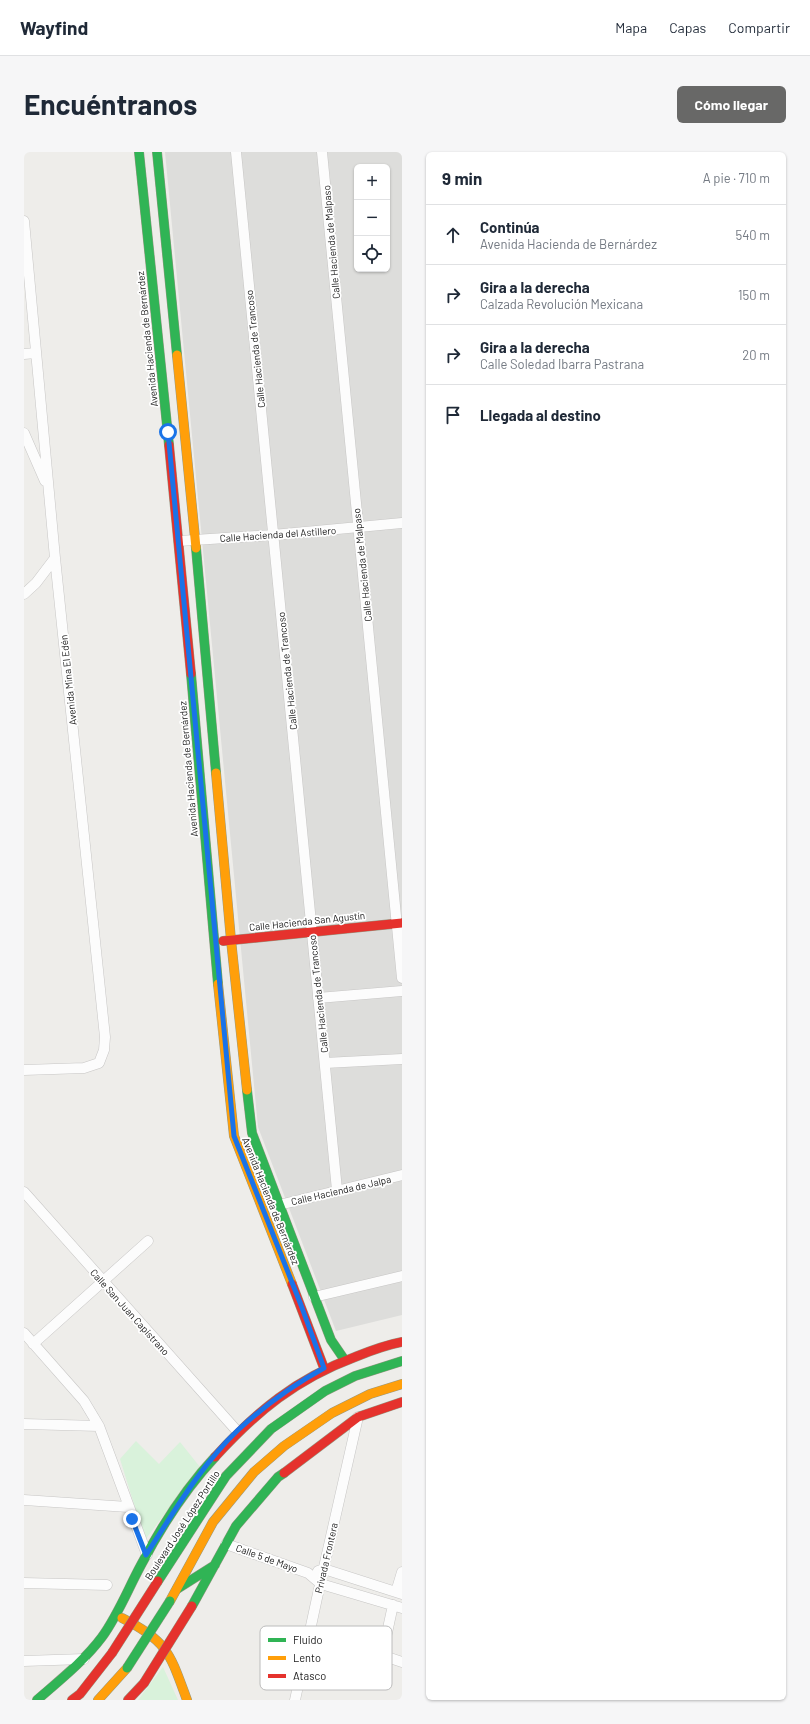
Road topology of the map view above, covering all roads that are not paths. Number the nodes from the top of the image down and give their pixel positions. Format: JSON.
{"nodes":[{"id":1,"x":139,"y":152,"type":"edge"},
{"id":2,"x":157,"y":152,"type":"edge"},
{"id":3,"x":236,"y":152,"type":"edge"},
{"id":4,"x":322,"y":152,"type":"edge"},
{"id":5,"x":24,"y":221,"type":"edge"},
{"id":6,"x":36,"y":353,"type":"junction"},
{"id":7,"x":24,"y":354,"type":"edge"},
{"id":8,"x":24,"y":433,"type":"edge"},
{"id":9,"x":49,"y":490,"type":"junction"},
{"id":10,"x":402,"y":523,"type":"edge"},
{"id":11,"x":358,"y":528,"type":"junction"},
{"id":12,"x":273,"y":535,"type":"junction"},
{"id":13,"x":195,"y":540,"type":"junction"},
{"id":14,"x":179,"y":542,"type":"junction"},
{"id":15,"x":55,"y":558,"type":"junction"},
{"id":16,"x":24,"y":594,"type":"edge"},
{"id":17,"x":399,"y":924,"type":"edge"},
{"id":18,"x":312,"y":931,"type":"junction"},
{"id":19,"x":231,"y":940,"type":"junction"},
{"id":20,"x":214,"y":942,"type":"junction"},
{"id":21,"x":402,"y":978,"type":"edge"},
{"id":22,"x":402,"y":991,"type":"edge"},
{"id":23,"x":318,"y":998,"type":"junction"},
{"id":24,"x":402,"y":1059,"type":"edge"},
{"id":25,"x":325,"y":1063,"type":"junction"},
{"id":26,"x":24,"y":1070,"type":"edge"},
{"id":27,"x":402,"y":1175,"type":"edge"},
{"id":28,"x":337,"y":1190,"type":"junction"},
{"id":29,"x":24,"y":1192,"type":"edge"},
{"id":30,"x":279,"y":1205,"type":"junction"},
{"id":31,"x":148,"y":1241,"type":"dead end"},
{"id":32,"x":402,"y":1276,"type":"edge"},
{"id":33,"x":103,"y":1282,"type":"junction"},
{"id":34,"x":314,"y":1297,"type":"junction"},
{"id":35,"x":24,"y":1333,"type":"edge"},
{"id":36,"x":402,"y":1342,"type":"edge"},
{"id":37,"x":33,"y":1344,"type":"junction"},
{"id":38,"x":344,"y":1359,"type":"junction"},
{"id":39,"x":402,"y":1360,"type":"edge"},
{"id":40,"x":324,"y":1368,"type":"junction"},
{"id":41,"x":402,"y":1384,"type":"edge"},
{"id":42,"x":402,"y":1402,"type":"edge"},
{"id":43,"x":358,"y":1417,"type":"junction"},
{"id":44,"x":24,"y":1424,"type":"edge"},
{"id":45,"x":99,"y":1426,"type":"junction"},
{"id":46,"x":237,"y":1431,"type":"junction"},
{"id":47,"x":24,"y":1500,"type":"edge"},
{"id":48,"x":128,"y":1507,"type":"junction"},
{"id":49,"x":226,"y":1544,"type":"junction"},
{"id":50,"x":146,"y":1555,"type":"junction"},
{"id":51,"x":215,"y":1565,"type":"junction"},
{"id":52,"x":324,"y":1569,"type":"junction"},
{"id":53,"x":402,"y":1572,"type":"edge"},
{"id":54,"x":308,"y":1573,"type":"junction"},
{"id":55,"x":24,"y":1583,"type":"edge"},
{"id":56,"x":321,"y":1584,"type":"junction"},
{"id":57,"x":107,"y":1585,"type":"dead end"},
{"id":58,"x":176,"y":1590,"type":"junction"},
{"id":59,"x":399,"y":1593,"type":"edge"},
{"id":60,"x":398,"y":1607,"type":"edge"},
{"id":61,"x":115,"y":1614,"type":"junction"},
{"id":62,"x":312,"y":1626,"type":"edge"},
{"id":63,"x":392,"y":1626,"type":"edge"},
{"id":64,"x":84,"y":1659,"type":"junction"},
{"id":65,"x":392,"y":1659,"type":"edge"},
{"id":66,"x":24,"y":1661,"type":"edge"},
{"id":67,"x":402,"y":1662,"type":"edge"},
{"id":68,"x":298,"y":1690,"type":"edge"},
{"id":69,"x":37,"y":1700,"type":"edge"},
{"id":70,"x":72,"y":1700,"type":"edge"},
{"id":71,"x":98,"y":1700,"type":"edge"},
{"id":72,"x":128,"y":1700,"type":"edge"},
{"id":73,"x":187,"y":1700,"type":"edge"},
{"id":74,"x":296,"y":1700,"type":"edge"}],
"edges":[{"from":1,"to":14,"type":"street","name":"Avenida Hacienda de Bernárdez"},
{"from":2,"to":13,"type":"street","name":"Avenida Hacienda de Bernárdez"},
{"from":3,"to":12,"type":"street","name":"Calle Hacienda de Trancoso"},
{"from":4,"to":11,"type":"street","name":"Calle Hacienda de Malpaso"},
{"from":5,"to":6,"type":"street","name":"Avenida Mina El Edén"},
{"from":6,"to":7,"type":"street"},
{"from":6,"to":9,"type":"street","name":"Avenida Mina El Edén"},
{"from":8,"to":9,"type":"street"},
{"from":9,"to":15,"type":"street","name":"Avenida Mina El Edén"},
{"from":10,"to":11,"type":"street","name":"Calle Hacienda del Astillero"},
{"from":11,"to":12,"type":"street","name":"Calle Hacienda del Astillero"},
{"from":11,"to":17,"type":"street","name":"Calle Hacienda de Malpaso"},
{"from":12,"to":13,"type":"street","name":"Calle Hacienda del Astillero"},
{"from":12,"to":18,"type":"street","name":"Calle Hacienda de Trancoso"},
{"from":13,"to":14,"type":"street","name":"Calle Hacienda del Astillero"},
{"from":13,"to":19,"type":"street","name":"Avenida Hacienda de Bernárdez"},
{"from":14,"to":20,"type":"street","name":"Avenida Hacienda de Bernárdez"},
{"from":15,"to":16,"type":"street"},
{"from":15,"to":26,"type":"street","name":"Avenida Mina El Edén"},
{"from":17,"to":18,"type":"street","name":"Calle Hacienda San Agustín"},
{"from":17,"to":21,"type":"street","name":"Calle Hacienda de Malpaso"},
{"from":18,"to":19,"type":"street","name":"Calle Hacienda San Agustín"},
{"from":18,"to":23,"type":"street","name":"Calle Hacienda de Trancoso"},
{"from":19,"to":20,"type":"street","name":"Calle Hacienda San Agustín"},
{"from":19,"to":30,"type":"street","name":"Avenida Hacienda de Bernárdez"},
{"from":20,"to":40,"type":"street","name":"Avenida Hacienda de Bernárdez"},
{"from":22,"to":23,"type":"street"},
{"from":23,"to":25,"type":"street","name":"Calle Hacienda de Trancoso"},
{"from":24,"to":25,"type":"street"},
{"from":25,"to":28,"type":"street","name":"Calle Hacienda de Trancoso"},
{"from":27,"to":28,"type":"street","name":"Calle Hacienda de Jalpa"},
{"from":28,"to":30,"type":"street","name":"Calle Hacienda de Jalpa"},
{"from":29,"to":33,"type":"street","name":"Calle San Juan Capistrano"},
{"from":30,"to":34,"type":"street","name":"Avenida Hacienda de Bernárdez"},
{"from":31,"to":33,"type":"street"},
{"from":32,"to":34,"type":"street"},
{"from":33,"to":37,"type":"street"},
{"from":33,"to":46,"type":"street","name":"Calle San Juan Capistrano"},
{"from":34,"to":38,"type":"street","name":"Avenida Hacienda de Bernárdez"},
{"from":35,"to":37,"type":"street"},
{"from":36,"to":38,"type":"street"},
{"from":37,"to":45,"type":"street"},
{"from":38,"to":40,"type":"street"},
{"from":39,"to":70,"type":"street","name":"Boulevard José López Portillo","bridge":true},
{"from":40,"to":46,"type":"street"},
{"from":41,"to":58,"type":"street"},
{"from":42,"to":43,"type":"street"},
{"from":43,"to":49,"type":"street"},
{"from":43,"to":52,"type":"street","name":"Privada Frontera"},
{"from":44,"to":45,"type":"street"},
{"from":45,"to":48,"type":"street"},
{"from":46,"to":50,"type":"street"},
{"from":47,"to":48,"type":"street"},
{"from":48,"to":50,"type":"street"},
{"from":49,"to":51,"type":"street"},
{"from":49,"to":54,"type":"street","name":"Calle 5 de Mayo"},
{"from":50,"to":61,"type":"street"},
{"from":51,"to":58,"type":"street"},
{"from":51,"to":72,"type":"street","bridge":true},
{"from":52,"to":54,"type":"street","name":"Calle 5 de Mayo"},
{"from":52,"to":56,"type":"street","name":"Privada Frontera"},
{"from":52,"to":59,"type":"street"},
{"from":53,"to":59,"type":"street"},
{"from":54,"to":56,"type":"street","name":"Calle 5 de Mayo"},
{"from":55,"to":57,"type":"street"},
{"from":56,"to":60,"type":"street","name":"Calle 5 de Mayo"},
{"from":56,"to":62,"type":"street","name":"Privada Frontera"},
{"from":58,"to":71,"type":"street","bridge":true},
{"from":60,"to":63,"type":"street"},
{"from":61,"to":64,"type":"street"},
{"from":61,"to":73,"type":"street"},
{"from":64,"to":66,"type":"street"},
{"from":64,"to":69,"type":"street"},
{"from":65,"to":67,"type":"street"},
{"from":68,"to":74,"type":"street","name":"Privada Frontera"}]}
